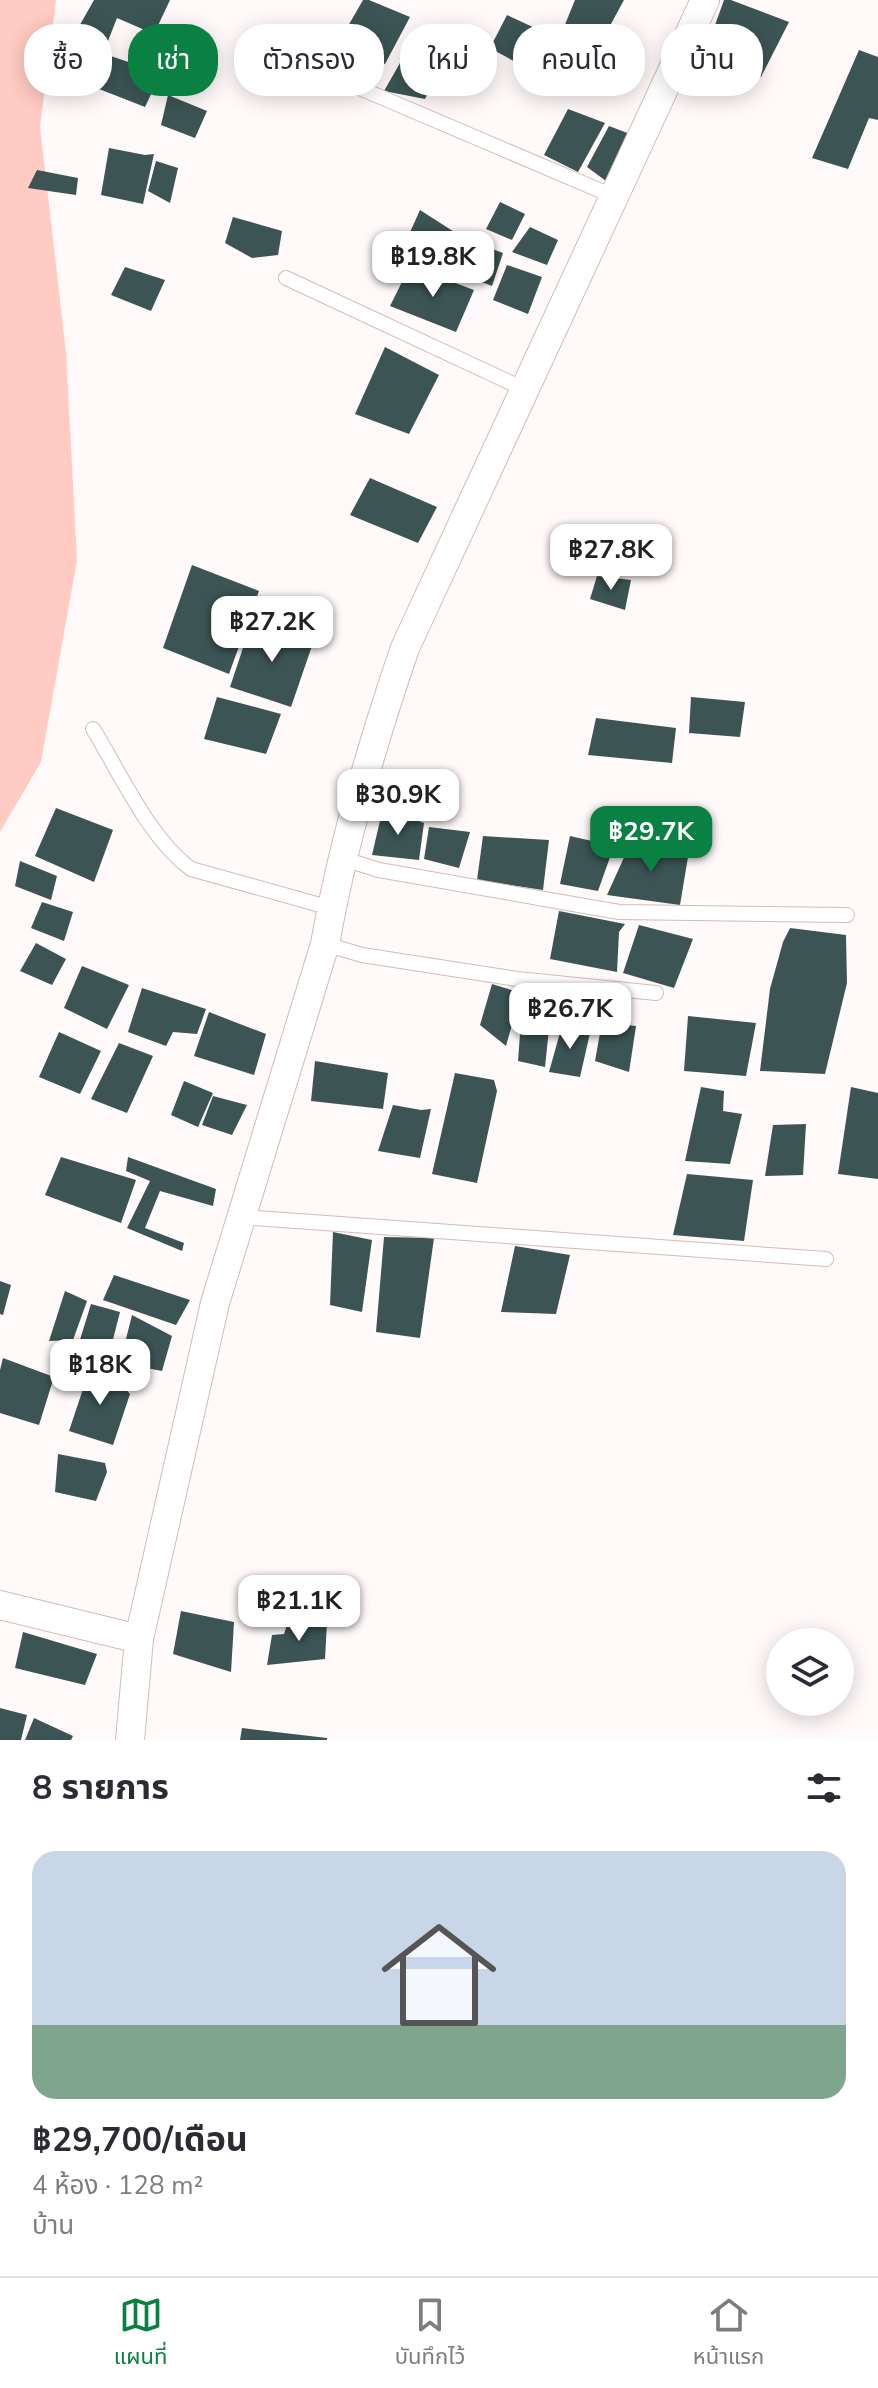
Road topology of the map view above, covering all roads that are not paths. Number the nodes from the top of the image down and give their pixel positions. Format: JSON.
{"nodes":[{"id":1,"x":705,"y":0,"type":"edge"},
{"id":2,"x":378,"y":96,"type":"edge"},
{"id":3,"x":613,"y":196,"type":"junction"},
{"id":4,"x":286,"y":278,"type":"dead end"},
{"id":5,"x":524,"y":389,"type":"junction"},
{"id":6,"x":93,"y":729,"type":"dead end"},
{"id":7,"x":344,"y":859,"type":"junction"},
{"id":8,"x":331,"y":908,"type":"junction"},
{"id":9,"x":847,"y":915,"type":"dead end"},
{"id":10,"x":325,"y":944,"type":"junction"},
{"id":11,"x":656,"y":993,"type":"dead end"},
{"id":12,"x":242,"y":1217,"type":"junction"},
{"id":13,"x":826,"y":1259,"type":"dead end"},
{"id":14,"x":0,"y":1605,"type":"edge"},
{"id":15,"x":139,"y":1639,"type":"junction"},
{"id":16,"x":130,"y":1740,"type":"edge"}],
"edges":[{"from":1,"to":3,"type":"street"},
{"from":2,"to":3,"type":"lane"},
{"from":3,"to":5,"type":"street"},
{"from":4,"to":5,"type":"lane"},
{"from":5,"to":7,"type":"street"},
{"from":6,"to":8,"type":"lane"},
{"from":7,"to":8,"type":"street"},
{"from":7,"to":9,"type":"lane"},
{"from":8,"to":10,"type":"street"},
{"from":10,"to":11,"type":"lane"},
{"from":10,"to":12,"type":"street"},
{"from":12,"to":13,"type":"lane"},
{"from":12,"to":15,"type":"street"},
{"from":14,"to":15,"type":"street"},
{"from":15,"to":16,"type":"street"}]}
